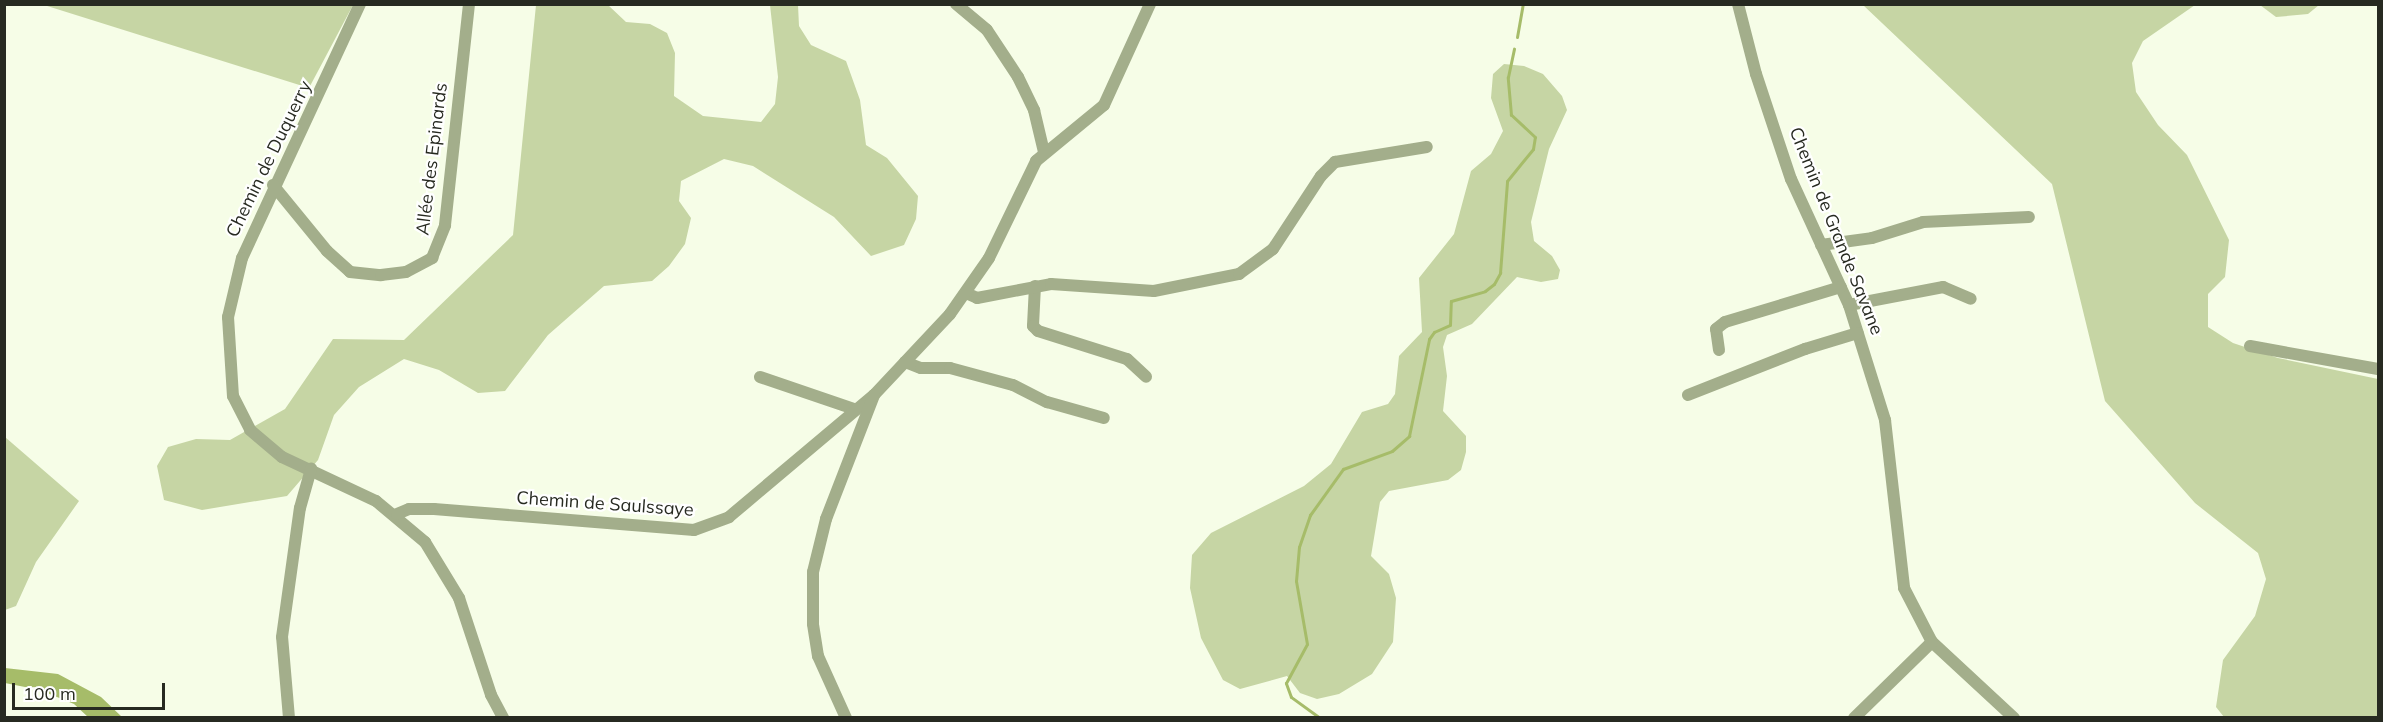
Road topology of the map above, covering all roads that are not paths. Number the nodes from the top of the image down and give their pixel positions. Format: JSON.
{"nodes":[{"id":1,"x":360,"y":4,"type":"edge"},
{"id":2,"x":469,"y":4,"type":"edge"},
{"id":3,"x":956,"y":4,"type":"edge"},
{"id":4,"x":1150,"y":4,"type":"edge"},
{"id":5,"x":1738,"y":4,"type":"edge"},
{"id":6,"x":1427,"y":147,"type":"dead end"},
{"id":7,"x":1044,"y":152,"type":"junction"},
{"id":8,"x":273,"y":185,"type":"junction"},
{"id":9,"x":2029,"y":217,"type":"dead end"},
{"id":10,"x":1821,"y":245,"type":"junction"},
{"id":11,"x":1035,"y":286,"type":"junction"},
{"id":12,"x":1841,"y":287,"type":"junction"},
{"id":13,"x":966,"y":293,"type":"junction"},
{"id":14,"x":1971,"y":299,"type":"dead end"},
{"id":15,"x":1849,"y":305,"type":"junction"},
{"id":16,"x":1858,"y":333,"type":"junction"},
{"id":17,"x":2250,"y":346,"type":"dead end"},
{"id":18,"x":1719,"y":350,"type":"dead end"},
{"id":19,"x":905,"y":362,"type":"junction"},
{"id":20,"x":2379,"y":369,"type":"edge"},
{"id":21,"x":760,"y":377,"type":"dead end"},
{"id":22,"x":1146,"y":377,"type":"dead end"},
{"id":23,"x":874,"y":395,"type":"junction"},
{"id":24,"x":1688,"y":395,"type":"dead end"},
{"id":25,"x":854,"y":409,"type":"junction"},
{"id":26,"x":1104,"y":418,"type":"dead end"},
{"id":27,"x":311,"y":469,"type":"junction"},
{"id":28,"x":397,"y":514,"type":"junction"},
{"id":29,"x":1932,"y":642,"type":"junction"},
{"id":30,"x":289,"y":717,"type":"edge"},
{"id":31,"x":503,"y":717,"type":"edge"},
{"id":32,"x":846,"y":717,"type":"edge"},
{"id":33,"x":1854,"y":717,"type":"edge"},
{"id":34,"x":2014,"y":717,"type":"edge"}],
"edges":[{"from":1,"to":8,"type":"street","name":"Chemin de Duquerry"},
{"from":2,"to":8,"type":"street","name":"Allée des Epinards"},
{"from":3,"to":7,"type":"street"},
{"from":4,"to":7,"type":"street"},
{"from":5,"to":10,"type":"street","name":"Chemin de Grande Savane"},
{"from":6,"to":11,"type":"street"},
{"from":7,"to":13,"type":"street"},
{"from":8,"to":27,"type":"street","name":"Chemin de Duquerry"},
{"from":9,"to":10,"type":"street"},
{"from":10,"to":12,"type":"street","name":"Chemin de Grande Savane"},
{"from":11,"to":13,"type":"street"},
{"from":11,"to":22,"type":"street"},
{"from":12,"to":15,"type":"street","name":"Chemin de Grande Savane"},
{"from":12,"to":18,"type":"street"},
{"from":13,"to":19,"type":"street"},
{"from":14,"to":15,"type":"street"},
{"from":15,"to":16,"type":"street","name":"Chemin de Grande Savane"},
{"from":16,"to":24,"type":"street"},
{"from":16,"to":29,"type":"street","name":"Chemin de Grande Savane"},
{"from":17,"to":20,"type":"street"},
{"from":19,"to":23,"type":"street"},
{"from":19,"to":26,"type":"street"},
{"from":21,"to":25,"type":"street"},
{"from":23,"to":25,"type":"street","name":"Chemin de Saulssaye"},
{"from":23,"to":32,"type":"street"},
{"from":25,"to":28,"type":"street","name":"Chemin de Saulssaye"},
{"from":27,"to":28,"type":"street","name":"Chemin de Duquerry"},
{"from":27,"to":30,"type":"street"},
{"from":28,"to":31,"type":"street","name":"Chemin de Duquerry"},
{"from":29,"to":33,"type":"street"},
{"from":29,"to":34,"type":"street","name":"Chemin de Grande Savane"}]}
